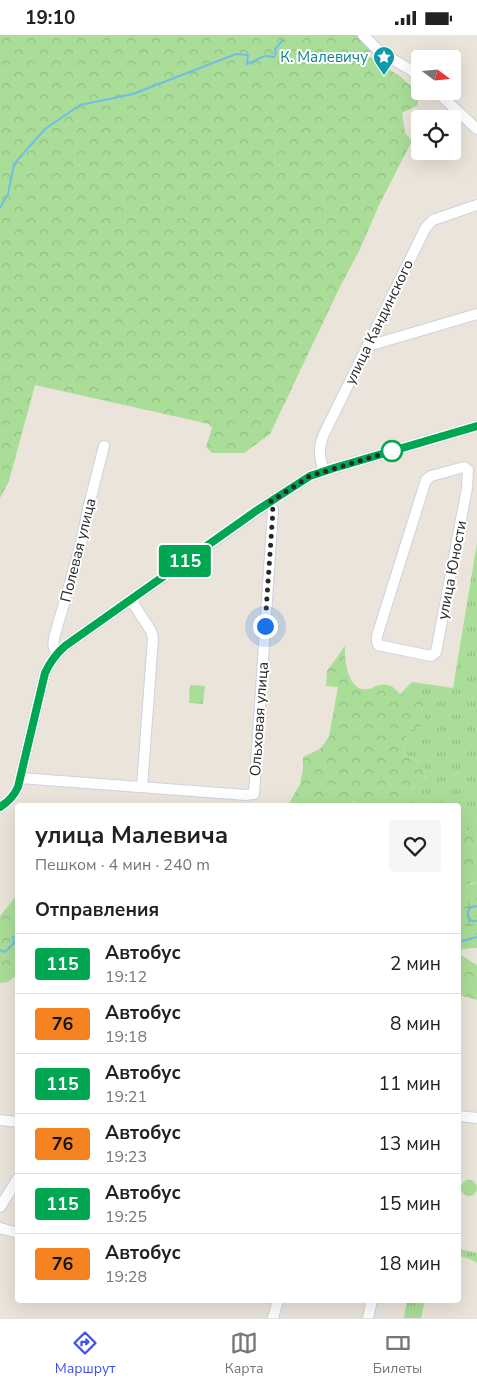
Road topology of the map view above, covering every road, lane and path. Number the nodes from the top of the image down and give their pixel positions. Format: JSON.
{"nodes":[{"id":1,"x":363,"y":35,"type":"edge"},
{"id":2,"x":411,"y":70,"type":"edge"},
{"id":3,"x":446,"y":100,"type":"edge"},
{"id":4,"x":477,"y":129,"type":"edge"},
{"id":5,"x":477,"y":205,"type":"edge"},
{"id":6,"x":477,"y":314,"type":"edge"},
{"id":7,"x":368,"y":346,"type":"junction"},
{"id":8,"x":477,"y":426,"type":"edge"},
{"id":9,"x":104,"y":446,"type":"dead end"},
{"id":10,"x":324,"y":471,"type":"junction"},
{"id":11,"x":270,"y":502,"type":"junction"},
{"id":12,"x":131,"y":600,"type":"junction"},
{"id":13,"x":388,"y":604,"type":"joint"},
{"id":14,"x":57,"y":653,"type":"junction"},
{"id":15,"x":20,"y":778,"type":"junction"},
{"id":16,"x":142,"y":787,"type":"junction"},
{"id":17,"x":0,"y":807,"type":"edge"},
{"id":18,"x":461,"y":1116,"type":"edge"},
{"id":19,"x":477,"y":1118,"type":"edge"},
{"id":20,"x":0,"y":1120,"type":"edge"},
{"id":21,"x":15,"y":1122,"type":"edge"},
{"id":22,"x":15,"y":1183,"type":"edge"},
{"id":23,"x":0,"y":1207,"type":"edge"},
{"id":24,"x":0,"y":1228,"type":"edge"},
{"id":25,"x":15,"y":1232,"type":"edge"},
{"id":26,"x":277,"y":1303,"type":"edge"},
{"id":27,"x":371,"y":1303,"type":"edge"},
{"id":28,"x":273,"y":1318,"type":"edge"},
{"id":29,"x":368,"y":1318,"type":"edge"}],
"edges":[{"from":1,"to":2,"type":"street"},
{"from":3,"to":4,"type":"street"},
{"from":5,"to":7,"type":"street","name":"улица Кандинского"},
{"from":6,"to":7,"type":"street"},
{"from":7,"to":10,"type":"street","name":"улица Кандинского"},
{"from":8,"to":10,"type":"street"},
{"from":9,"to":14,"type":"street","name":"Полевая улица"},
{"from":10,"to":11,"type":"street"},
{"from":11,"to":12,"type":"street"},
{"from":11,"to":16,"type":"street","name":"Ольховая улица"},
{"from":12,"to":14,"type":"street"},
{"from":12,"to":16,"type":"street"},
{"from":13,"to":13,"type":"street","name":"улица Юности"},
{"from":14,"to":15,"type":"street"},
{"from":15,"to":16,"type":"street","name":"Ольховая улица"},
{"from":15,"to":17,"type":"street"},
{"from":18,"to":19,"type":"street"},
{"from":20,"to":21,"type":"street"},
{"from":22,"to":23,"type":"street"},
{"from":24,"to":25,"type":"street"},
{"from":26,"to":28,"type":"street"},
{"from":27,"to":29,"type":"street"}]}
